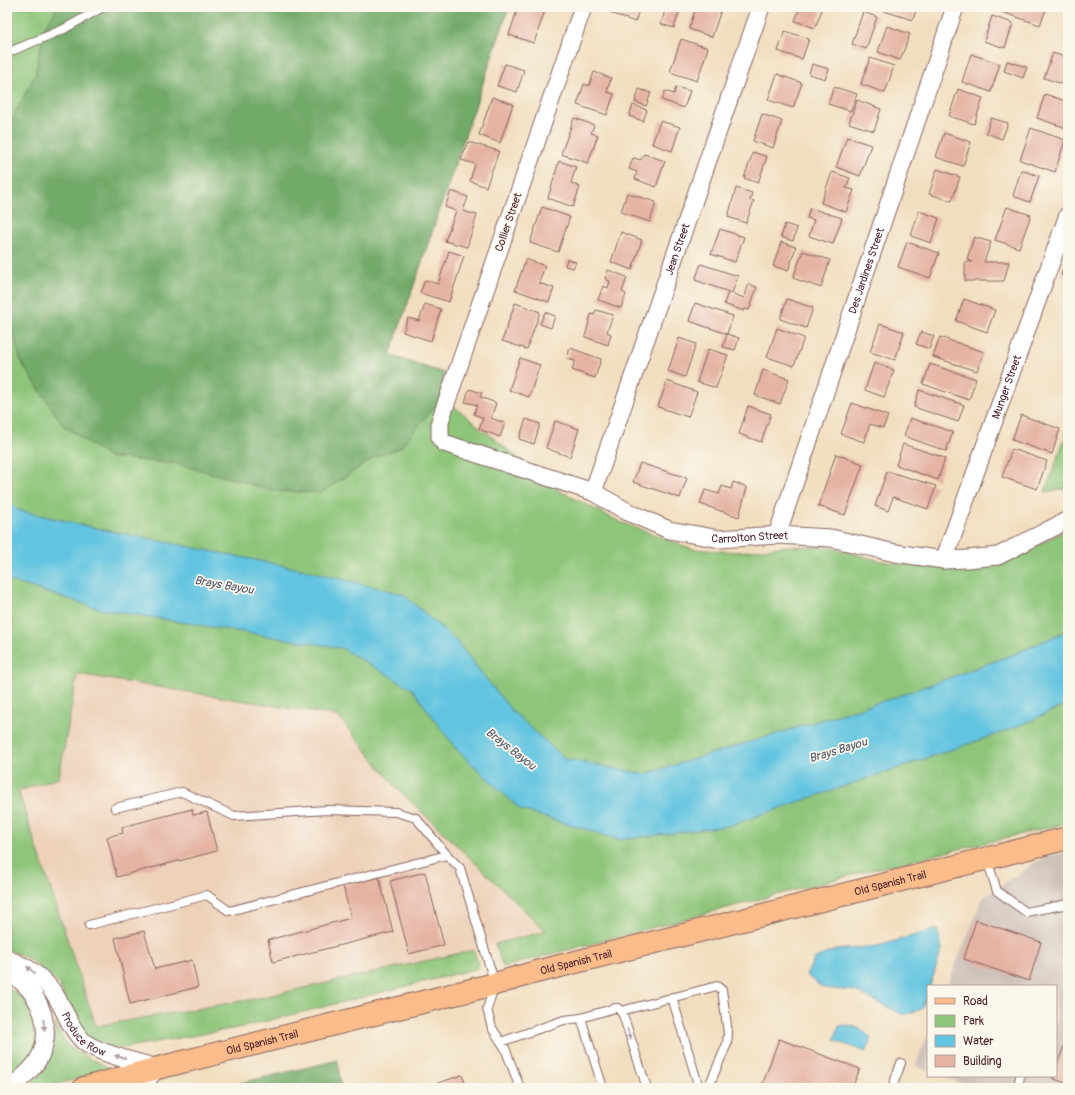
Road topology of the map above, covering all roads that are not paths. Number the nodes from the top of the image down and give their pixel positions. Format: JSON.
{"nodes":[{"id":1,"x":103,"y":7,"type":"edge"},
{"id":2,"x":583,"y":7,"type":"edge"},
{"id":3,"x":761,"y":7,"type":"edge"},
{"id":4,"x":955,"y":7,"type":"edge"},
{"id":5,"x":7,"y":53,"type":"edge"},
{"id":6,"x":1068,"y":215,"type":"edge"},
{"id":7,"x":440,"y":438,"type":"joint"},
{"id":8,"x":593,"y":492,"type":"junction"},
{"id":9,"x":1068,"y":520,"type":"edge"},
{"id":10,"x":778,"y":534,"type":"junction"},
{"id":11,"x":944,"y":560,"type":"junction"},
{"id":12,"x":115,"y":808,"type":"dead end"},
{"id":13,"x":1068,"y":838,"type":"edge"},
{"id":14,"x":447,"y":856,"type":"junction"},
{"id":15,"x":987,"y":858,"type":"junction"},
{"id":16,"x":1068,"y":904,"type":"edge"},
{"id":17,"x":89,"y":925,"type":"dead end"},
{"id":18,"x":7,"y":959,"type":"edge"},
{"id":19,"x":7,"y":974,"type":"edge"},
{"id":20,"x":495,"y":984,"type":"junction"},
{"id":21,"x":672,"y":997,"type":"junction"},
{"id":22,"x":620,"y":1011,"type":"junction"},
{"id":23,"x":581,"y":1018,"type":"junction"},
{"id":24,"x":501,"y":1042,"type":"junction"},
{"id":25,"x":901,"y":1063,"type":"dead end"},
{"id":26,"x":158,"y":1068,"type":"junction"},
{"id":27,"x":1020,"y":1077,"type":"edge"},
{"id":28,"x":10,"y":1088,"type":"edge"},
{"id":29,"x":84,"y":1088,"type":"edge"},
{"id":30,"x":139,"y":1088,"type":"edge"},
{"id":31,"x":520,"y":1088,"type":"edge"},
{"id":32,"x":604,"y":1088,"type":"edge"},
{"id":33,"x":646,"y":1088,"type":"edge"},
{"id":34,"x":699,"y":1088,"type":"edge"},
{"id":35,"x":708,"y":1088,"type":"edge"},
{"id":36,"x":892,"y":1088,"type":"edge"},
{"id":37,"x":1018,"y":1088,"type":"edge"}],
"edges":[{"from":1,"to":5,"type":"lane"},
{"from":2,"to":7,"type":"street","name":"Collier Street"},
{"from":3,"to":8,"type":"street","name":"Jean Street"},
{"from":4,"to":10,"type":"street","name":"Des Jardines Street"},
{"from":6,"to":11,"type":"street","name":"Munger Street"},
{"from":7,"to":8,"type":"street","name":"Carrolton Street"},
{"from":8,"to":10,"type":"street","name":"Carrolton Street"},
{"from":9,"to":11,"type":"street","name":"Carrolton Street"},
{"from":10,"to":11,"type":"street","name":"Carrolton Street"},
{"from":12,"to":14,"type":"lane"},
{"from":13,"to":15,"type":"main road","name":"Old Spanish Trail"},
{"from":14,"to":17,"type":"lane"},
{"from":14,"to":20,"type":"lane"},
{"from":15,"to":16,"type":"lane"},
{"from":15,"to":20,"type":"main road","name":"Old Spanish Trail"},
{"from":26,"to":18,"type":"street","name":"Produce Row","one_way":true},
{"from":19,"to":28,"type":"street","name":"Produce Row","one_way":true},
{"from":20,"to":24,"type":"lane"},
{"from":20,"to":26,"type":"main road","name":"Old Spanish Trail"},
{"from":21,"to":22,"type":"lane"},
{"from":21,"to":34,"type":"lane"},
{"from":21,"to":35,"type":"lane"},
{"from":22,"to":23,"type":"lane"},
{"from":22,"to":33,"type":"lane","one_way":true},
{"from":23,"to":24,"type":"lane"},
{"from":23,"to":32,"type":"lane"},
{"from":24,"to":31,"type":"lane"},
{"from":25,"to":36,"type":"lane"},
{"from":26,"to":29,"type":"main road","name":"Old Spanish Trail"},
{"from":26,"to":30,"type":"street"},
{"from":27,"to":37,"type":"lane"}]}
